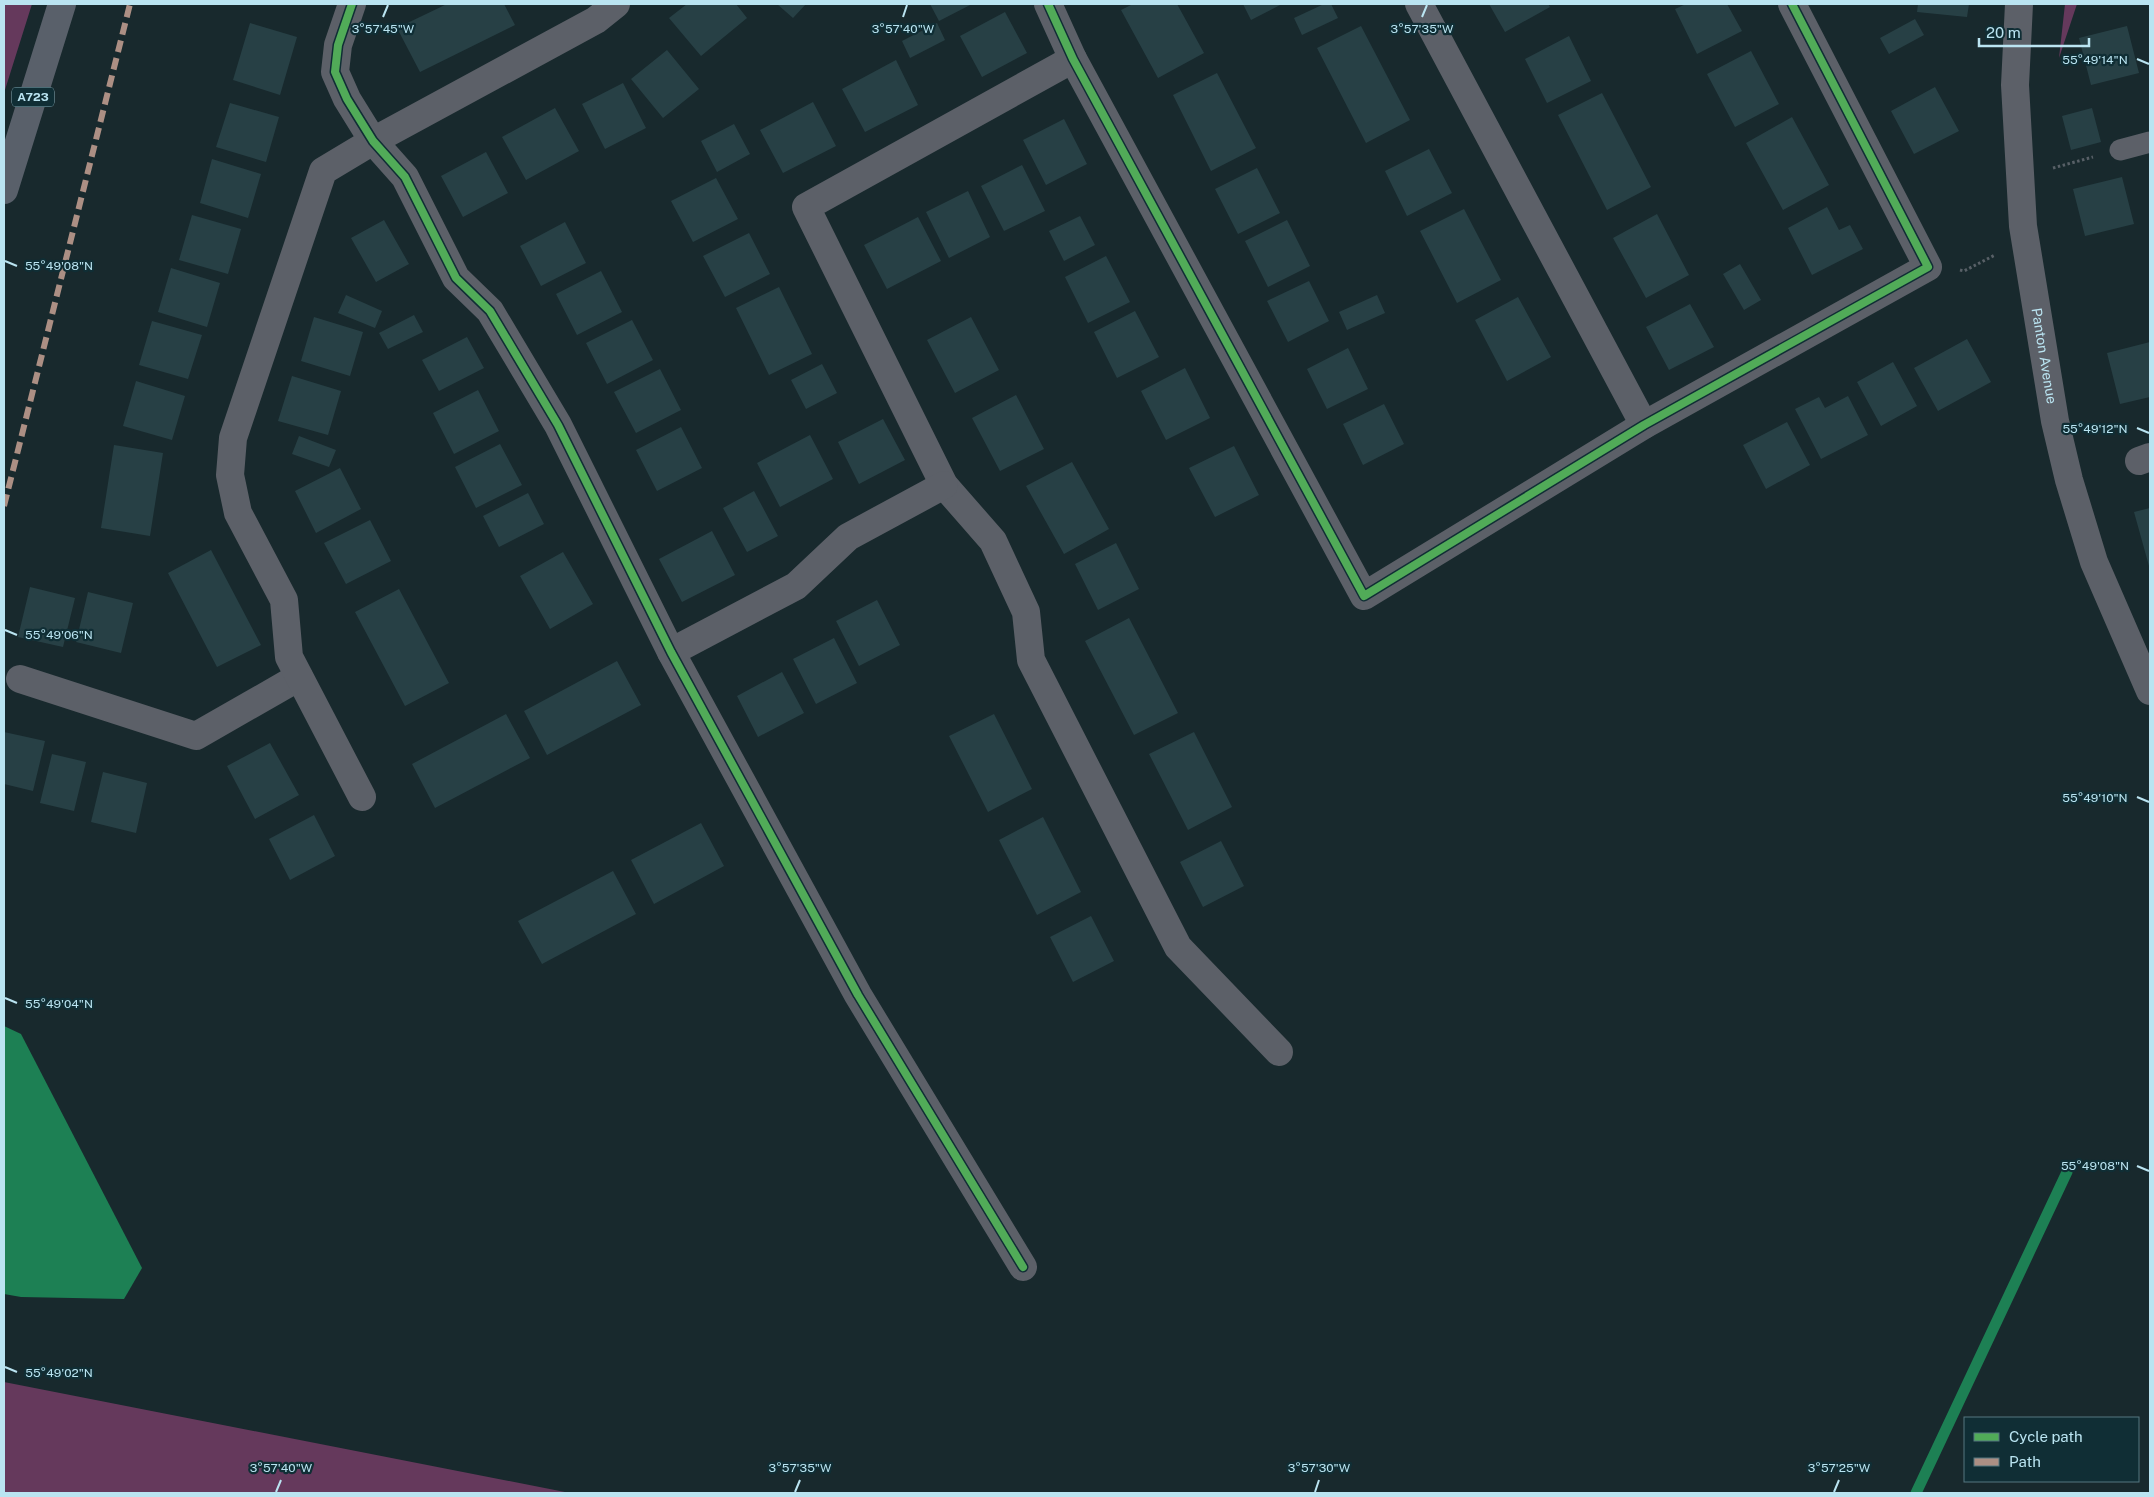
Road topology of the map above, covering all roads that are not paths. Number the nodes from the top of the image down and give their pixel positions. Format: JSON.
{"nodes":[{"id":1,"x":62,"y":4,"type":"edge"},
{"id":2,"x":352,"y":4,"type":"edge"},
{"id":3,"x":616,"y":4,"type":"edge"},
{"id":4,"x":1048,"y":4,"type":"edge"},
{"id":5,"x":1419,"y":4,"type":"edge"},
{"id":6,"x":1792,"y":4,"type":"edge"},
{"id":7,"x":2019,"y":4,"type":"edge"},
{"id":8,"x":1073,"y":59,"type":"junction"},
{"id":9,"x":373,"y":141,"type":"junction"},
{"id":10,"x":2150,"y":142,"type":"edge"},
{"id":11,"x":2120,"y":150,"type":"road end"},
{"id":12,"x":4,"y":190,"type":"edge"},
{"id":13,"x":1644,"y":426,"type":"junction"},
{"id":14,"x":944,"y":485,"type":"junction"},
{"id":15,"x":672,"y":652,"type":"junction"},
{"id":16,"x":299,"y":677,"type":"junction"},
{"id":17,"x":20,"y":679,"type":"dead end"},
{"id":18,"x":2150,"y":690,"type":"edge"},
{"id":19,"x":362,"y":797,"type":"dead end"},
{"id":20,"x":1279,"y":1052,"type":"dead end"},
{"id":21,"x":1023,"y":1267,"type":"dead end"}],
"edges":[{"from":1,"to":12,"type":"main road","number":"A723"},
{"from":2,"to":9,"type":"street"},
{"from":3,"to":9,"type":"street"},
{"from":4,"to":8,"type":"street"},
{"from":5,"to":13,"type":"street"},
{"from":6,"to":13,"type":"street"},
{"from":7,"to":18,"type":"street","name":"Panton Avenue"},
{"from":8,"to":13,"type":"street"},
{"from":8,"to":14,"type":"street"},
{"from":9,"to":15,"type":"street"},
{"from":9,"to":16,"type":"street"},
{"from":10,"to":11,"type":"lane"},
{"from":14,"to":15,"type":"street"},
{"from":14,"to":20,"type":"street"},
{"from":15,"to":21,"type":"street"},
{"from":16,"to":17,"type":"street"},
{"from":16,"to":19,"type":"street"}]}
